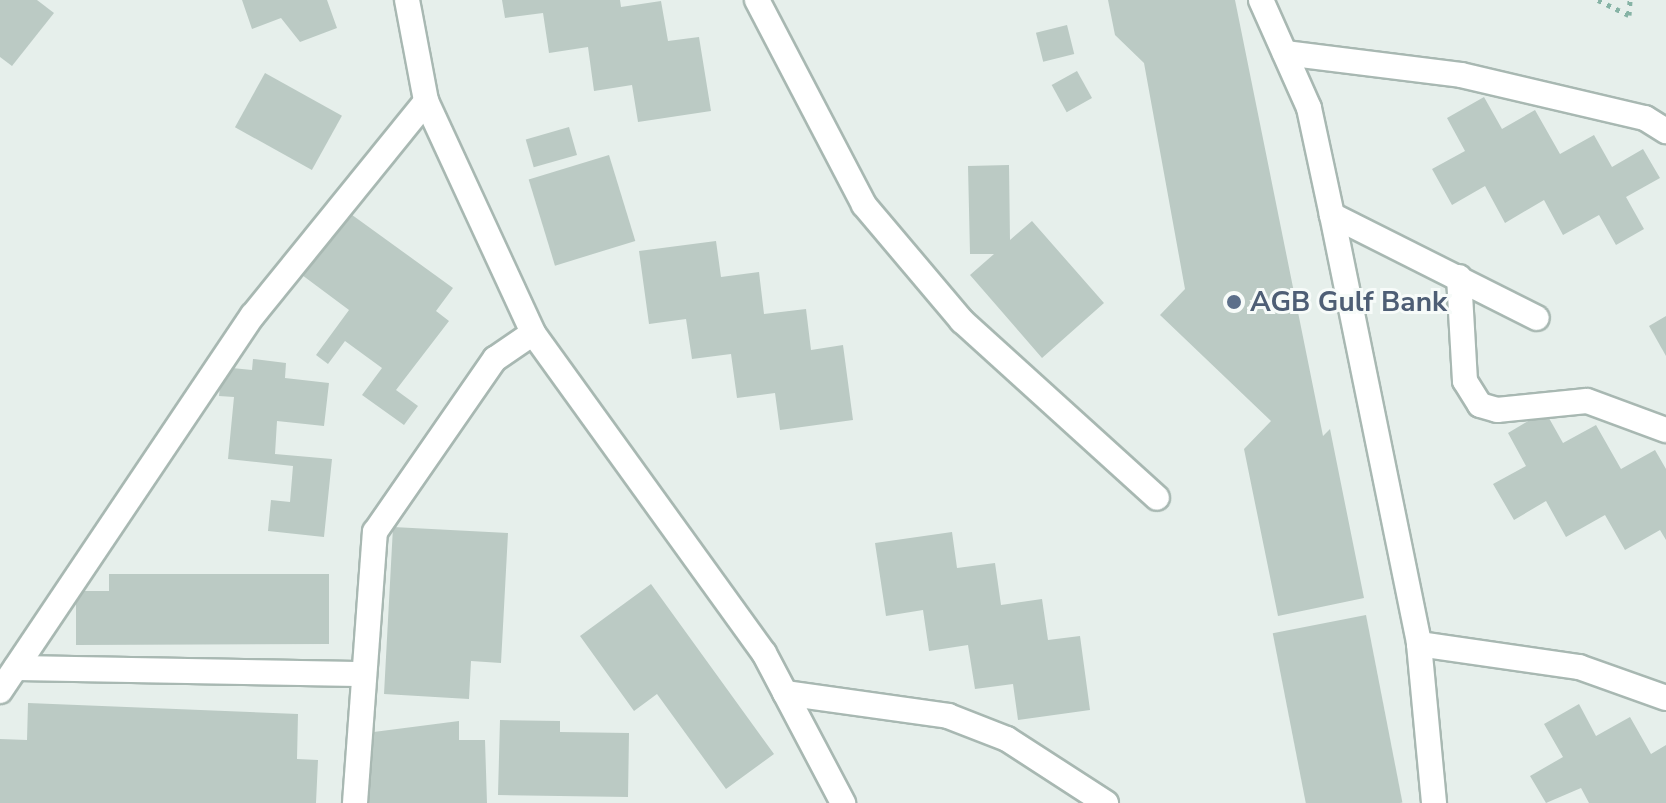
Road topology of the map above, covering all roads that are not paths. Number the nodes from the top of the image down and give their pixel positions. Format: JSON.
{"nodes":[{"id":1,"x":407,"y":0,"type":"edge"},
{"id":2,"x":757,"y":0,"type":"edge"},
{"id":3,"x":1261,"y":0,"type":"edge"},
{"id":4,"x":1285,"y":53,"type":"junction"},
{"id":5,"x":426,"y":101,"type":"junction"},
{"id":6,"x":1666,"y":131,"type":"edge"},
{"id":7,"x":1332,"y":215,"type":"junction"},
{"id":8,"x":1459,"y":277,"type":"junction"},
{"id":9,"x":1537,"y":318,"type":"dead end"},
{"id":10,"x":533,"y":333,"type":"junction"},
{"id":11,"x":1666,"y":430,"type":"edge"},
{"id":12,"x":1157,"y":498,"type":"dead end"},
{"id":13,"x":1419,"y":644,"type":"junction"},
{"id":14,"x":16,"y":668,"type":"junction"},
{"id":15,"x":359,"y":674,"type":"junction"},
{"id":16,"x":0,"y":691,"type":"edge"},
{"id":17,"x":785,"y":693,"type":"junction"},
{"id":18,"x":1666,"y":698,"type":"edge"},
{"id":19,"x":355,"y":803,"type":"edge"},
{"id":20,"x":843,"y":803,"type":"edge"},
{"id":21,"x":1106,"y":803,"type":"edge"},
{"id":22,"x":1434,"y":803,"type":"edge"}],
"edges":[{"from":1,"to":5,"type":"street"},
{"from":2,"to":12,"type":"street"},
{"from":3,"to":4,"type":"street"},
{"from":4,"to":6,"type":"street"},
{"from":4,"to":7,"type":"street"},
{"from":5,"to":10,"type":"street"},
{"from":5,"to":14,"type":"street"},
{"from":7,"to":8,"type":"street"},
{"from":7,"to":13,"type":"street"},
{"from":8,"to":9,"type":"street"},
{"from":8,"to":11,"type":"street"},
{"from":10,"to":15,"type":"street"},
{"from":10,"to":17,"type":"street"},
{"from":13,"to":18,"type":"street"},
{"from":13,"to":22,"type":"street"},
{"from":14,"to":15,"type":"street"},
{"from":14,"to":16,"type":"street"},
{"from":15,"to":19,"type":"street"},
{"from":17,"to":20,"type":"street"},
{"from":17,"to":21,"type":"street"}]}
